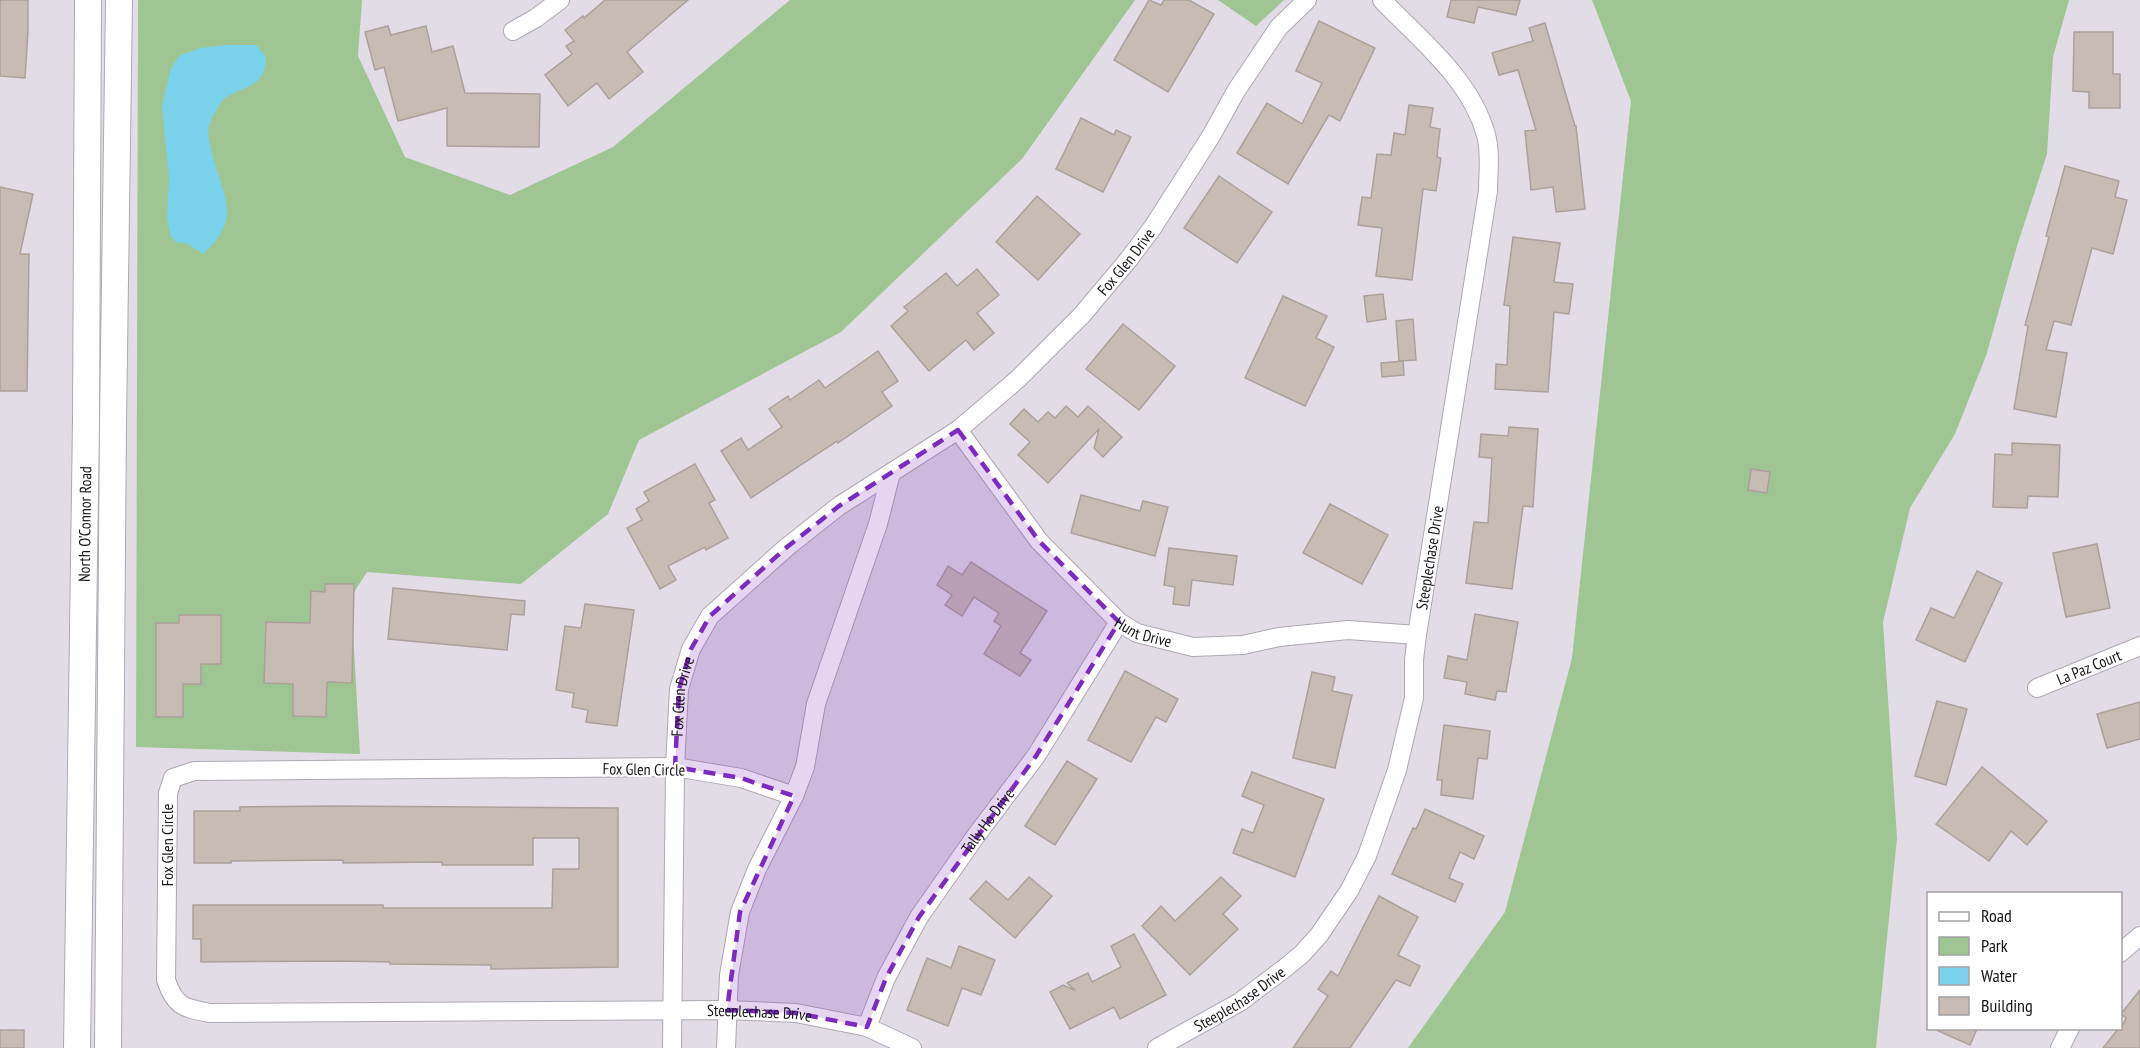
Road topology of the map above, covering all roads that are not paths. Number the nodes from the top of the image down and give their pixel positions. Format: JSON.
{"nodes":[{"id":1,"x":88,"y":0,"type":"edge"},
{"id":2,"x":119,"y":0,"type":"edge"},
{"id":3,"x":560,"y":0,"type":"edge"},
{"id":4,"x":1307,"y":0,"type":"edge"},
{"id":5,"x":1382,"y":0,"type":"edge"},
{"id":6,"x":513,"y":31,"type":"dead end"},
{"id":7,"x":958,"y":430,"type":"junction"},
{"id":8,"x":891,"y":473,"type":"junction"},
{"id":9,"x":1119,"y":622,"type":"junction"},
{"id":10,"x":1417,"y":635,"type":"junction"},
{"id":11,"x":2140,"y":646,"type":"edge"},
{"id":12,"x":2037,"y":688,"type":"dead end"},
{"id":13,"x":675,"y":767,"type":"junction"},
{"id":14,"x":794,"y":796,"type":"junction"},
{"id":15,"x":2140,"y":936,"type":"edge"},
{"id":16,"x":2122,"y":952,"type":"edge"},
{"id":17,"x":727,"y":1010,"type":"junction"},
{"id":18,"x":672,"y":1011,"type":"junction"},
{"id":19,"x":867,"y":1027,"type":"junction"},
{"id":20,"x":2069,"y":1030,"type":"edge"},
{"id":21,"x":77,"y":1048,"type":"edge"},
{"id":22,"x":108,"y":1048,"type":"edge"},
{"id":23,"x":672,"y":1048,"type":"edge"},
{"id":24,"x":726,"y":1048,"type":"edge"},
{"id":25,"x":912,"y":1048,"type":"edge"},
{"id":26,"x":1157,"y":1048,"type":"edge"},
{"id":27,"x":2060,"y":1048,"type":"edge"}],
"edges":[{"from":1,"to":21,"type":"main road","name":"North O'Connor Road"},
{"from":2,"to":22,"type":"main road","name":"North O'Connor Road"},
{"from":3,"to":6,"type":"street"},
{"from":4,"to":7,"type":"street","name":"Fox Glen Drive"},
{"from":5,"to":10,"type":"street","name":"Steeplechase Drive"},
{"from":7,"to":8,"type":"street","name":"Fox Glen Drive"},
{"from":7,"to":9,"type":"street","name":"Hunt Drive"},
{"from":8,"to":13,"type":"street","name":"Fox Glen Drive"},
{"from":8,"to":14,"type":"street"},
{"from":9,"to":10,"type":"street","name":"Hunt Drive"},
{"from":9,"to":19,"type":"street","name":"Tally Ho Drive"},
{"from":10,"to":26,"type":"street","name":"Steeplechase Drive"},
{"from":11,"to":12,"type":"street","name":"La Paz Court"},
{"from":13,"to":14,"type":"street","name":"Fox Glen Circle"},
{"from":13,"to":18,"type":"street","name":"Fox Glen Drive"},
{"from":13,"to":18,"type":"street","name":"Fox Glen Circle"},
{"from":14,"to":17,"type":"street"},
{"from":15,"to":16,"type":"street"},
{"from":17,"to":18,"type":"street","name":"Steeplechase Drive"},
{"from":17,"to":19,"type":"street","name":"Steeplechase Drive"},
{"from":17,"to":24,"type":"street"},
{"from":18,"to":23,"type":"street","name":"Fox Glen Drive"},
{"from":19,"to":25,"type":"street","name":"Steeplechase Drive"},
{"from":20,"to":27,"type":"street"}]}
